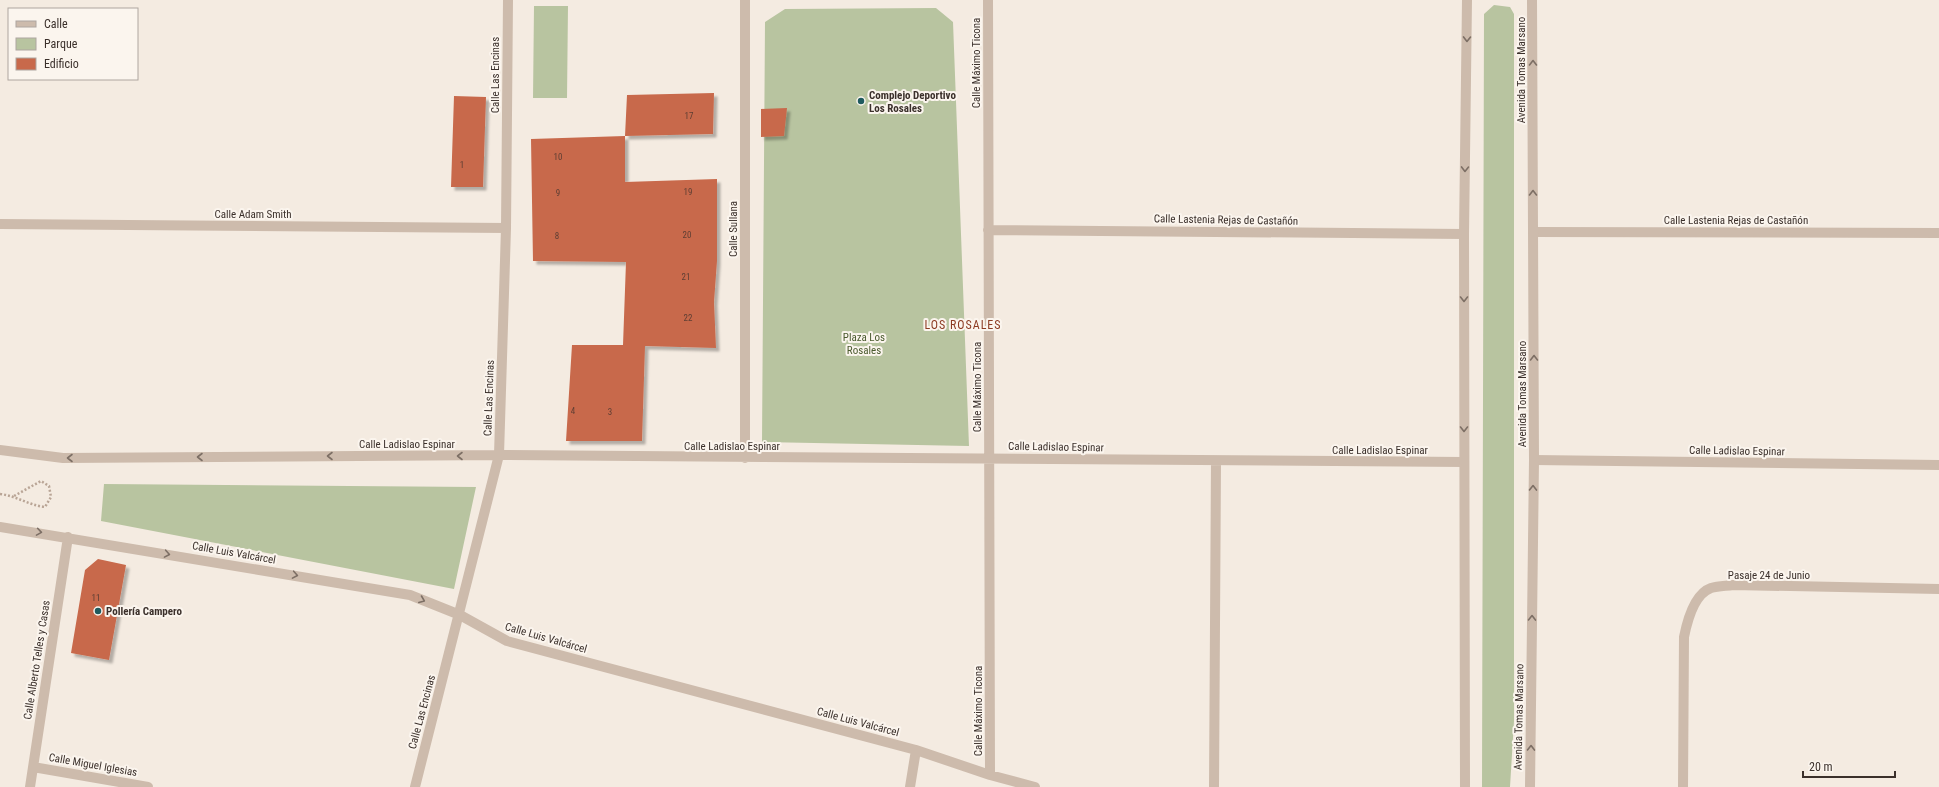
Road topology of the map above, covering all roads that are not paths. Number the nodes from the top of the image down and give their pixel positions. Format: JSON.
{"nodes":[{"id":1,"x":508,"y":0,"type":"edge"},
{"id":2,"x":746,"y":0,"type":"edge"},
{"id":3,"x":988,"y":0,"type":"edge"},
{"id":4,"x":1467,"y":0,"type":"edge"},
{"id":5,"x":1532,"y":0,"type":"edge"},
{"id":6,"x":0,"y":224,"type":"edge"},
{"id":7,"x":506,"y":228,"type":"junction"},
{"id":8,"x":988,"y":230,"type":"junction"},
{"id":9,"x":1533,"y":232,"type":"junction"},
{"id":10,"x":1939,"y":233,"type":"edge"},
{"id":11,"x":1464,"y":234,"type":"junction"},
{"id":12,"x":0,"y":450,"type":"edge"},
{"id":13,"x":499,"y":455,"type":"junction"},
{"id":14,"x":744,"y":458,"type":"junction"},
{"id":15,"x":989,"y":458,"type":"junction"},
{"id":16,"x":1534,"y":460,"type":"junction"},
{"id":17,"x":1216,"y":461,"type":"junction"},
{"id":18,"x":1464,"y":462,"type":"junction"},
{"id":19,"x":1939,"y":465,"type":"edge"},
{"id":20,"x":0,"y":527,"type":"edge"},
{"id":21,"x":68,"y":537,"type":"junction"},
{"id":22,"x":1939,"y":589,"type":"edge"},
{"id":23,"x":460,"y":616,"type":"junction"},
{"id":24,"x":916,"y":750,"type":"junction"},
{"id":25,"x":33,"y":767,"type":"junction"},
{"id":26,"x":990,"y":775,"type":"junction"},
{"id":27,"x":30,"y":787,"type":"edge"},
{"id":28,"x":148,"y":787,"type":"edge"},
{"id":29,"x":415,"y":787,"type":"edge"},
{"id":30,"x":910,"y":787,"type":"edge"},
{"id":31,"x":1035,"y":787,"type":"edge"},
{"id":32,"x":1214,"y":787,"type":"edge"},
{"id":33,"x":1465,"y":787,"type":"edge"},
{"id":34,"x":1530,"y":787,"type":"edge"},
{"id":35,"x":1683,"y":787,"type":"edge"}],
"edges":[{"from":1,"to":7,"type":"street","name":"Calle Las Encinas"},
{"from":2,"to":14,"type":"street","name":"Calle Sullana"},
{"from":3,"to":8,"type":"street","name":"Calle Máximo Ticona"},
{"from":4,"to":11,"type":"street","one_way":true},
{"from":9,"to":5,"type":"street","name":"Avenida Tomas Marsano","one_way":true},
{"from":6,"to":7,"type":"street","name":"Calle Adam Smith"},
{"from":7,"to":13,"type":"street","name":"Calle Las Encinas"},
{"from":8,"to":11,"type":"street","name":"Calle Lastenia Rejas de Castañón"},
{"from":8,"to":15,"type":"street","name":"Calle Máximo Ticona"},
{"from":9,"to":10,"type":"street","name":"Calle Lastenia Rejas de Castañón"},
{"from":16,"to":9,"type":"street","name":"Avenida Tomas Marsano","one_way":true},
{"from":11,"to":18,"type":"street","one_way":true},
{"from":13,"to":12,"type":"street","name":"Calle Ladislao Espinar","one_way":true},
{"from":13,"to":14,"type":"street","name":"Calle Ladislao Espinar"},
{"from":13,"to":23,"type":"street","name":"Calle Las Encinas"},
{"from":14,"to":15,"type":"street","name":"Calle Ladislao Espinar"},
{"from":15,"to":17,"type":"street","name":"Calle Ladislao Espinar"},
{"from":15,"to":26,"type":"street","name":"Calle Máximo Ticona"},
{"from":16,"to":19,"type":"street","name":"Calle Ladislao Espinar"},
{"from":34,"to":16,"type":"street","name":"Avenida Tomas Marsano","one_way":true},
{"from":17,"to":18,"type":"street","name":"Calle Ladislao Espinar"},
{"from":17,"to":32,"type":"street"},
{"from":18,"to":33,"type":"street"},
{"from":20,"to":21,"type":"street","name":"Calle Luis Valcárcel","one_way":true},
{"from":21,"to":23,"type":"street","name":"Calle Luis Valcárcel","one_way":true},
{"from":21,"to":25,"type":"street","name":"Calle Alberto Telles y Casas"},
{"from":22,"to":35,"type":"street","name":"Pasaje 24 de Junio"},
{"from":23,"to":24,"type":"street","name":"Calle Luis Valcárcel"},
{"from":23,"to":29,"type":"street","name":"Calle Las Encinas"},
{"from":24,"to":26,"type":"street","name":"Calle Luis Valcárcel"},
{"from":24,"to":30,"type":"street"},
{"from":25,"to":27,"type":"street","name":"Calle Alberto Telles y Casas"},
{"from":25,"to":28,"type":"street","name":"Calle Miguel Iglesias"},
{"from":26,"to":31,"type":"street","name":"Calle Luis Valcárcel"}]}
